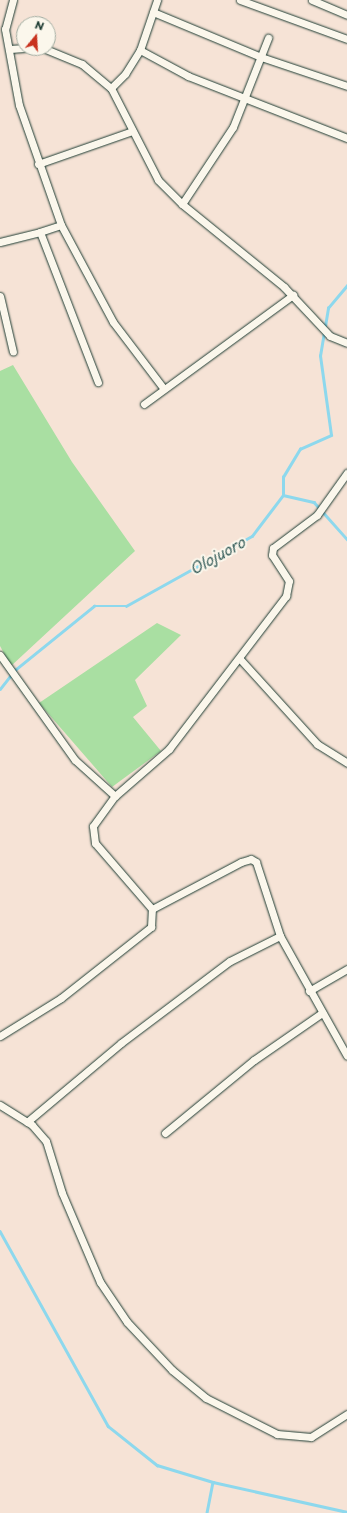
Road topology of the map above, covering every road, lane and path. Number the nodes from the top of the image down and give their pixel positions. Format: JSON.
{"nodes":[{"id":1,"x":13,"y":0,"type":"edge"},
{"id":2,"x":157,"y":0,"type":"edge"},
{"id":3,"x":240,"y":0,"type":"edge"},
{"id":4,"x":312,"y":0,"type":"edge"},
{"id":5,"x":153,"y":12,"type":"junction"},
{"id":6,"x":347,"y":15,"type":"edge"},
{"id":7,"x":268,"y":38,"type":"dead end"},
{"id":8,"x":347,"y":39,"type":"edge"},
{"id":9,"x":10,"y":49,"type":"junction"},
{"id":10,"x":16,"y":49,"type":"edge"},
{"id":11,"x":140,"y":50,"type":"junction"},
{"id":12,"x":56,"y":54,"type":"edge"},
{"id":13,"x":261,"y":57,"type":"junction"},
{"id":14,"x":347,"y":86,"type":"edge"},
{"id":15,"x":111,"y":88,"type":"junction"},
{"id":16,"x":246,"y":100,"type":"junction"},
{"id":17,"x":132,"y":131,"type":"junction"},
{"id":18,"x":347,"y":138,"type":"edge"},
{"id":19,"x":38,"y":164,"type":"junction"},
{"id":20,"x":182,"y":204,"type":"junction"},
{"id":21,"x":61,"y":225,"type":"junction"},
{"id":22,"x":40,"y":232,"type":"junction"},
{"id":23,"x":0,"y":242,"type":"edge"},
{"id":24,"x":293,"y":295,"type":"junction"},
{"id":25,"x":0,"y":296,"type":"edge"},
{"id":26,"x":347,"y":343,"type":"edge"},
{"id":27,"x":13,"y":352,"type":"dead end"},
{"id":28,"x":98,"y":382,"type":"dead end"},
{"id":29,"x":164,"y":389,"type":"junction"},
{"id":30,"x":144,"y":404,"type":"dead end"},
{"id":31,"x":347,"y":473,"type":"edge"},
{"id":32,"x":0,"y":655,"type":"edge"},
{"id":33,"x":240,"y":659,"type":"junction"},
{"id":34,"x":347,"y":763,"type":"edge"},
{"id":35,"x":115,"y":796,"type":"junction"},
{"id":36,"x":152,"y":909,"type":"junction"},
{"id":37,"x":280,"y":936,"type":"junction"},
{"id":38,"x":347,"y":969,"type":"edge"},
{"id":39,"x":309,"y":991,"type":"junction"},
{"id":40,"x":322,"y":1013,"type":"junction"},
{"id":41,"x":0,"y":1036,"type":"edge"},
{"id":42,"x":347,"y":1056,"type":"edge"},
{"id":43,"x":0,"y":1105,"type":"edge"},
{"id":44,"x":27,"y":1122,"type":"junction"},
{"id":45,"x":165,"y":1133,"type":"dead end"},
{"id":46,"x":347,"y":1414,"type":"edge"}],
"edges":[{"from":1,"to":9,"type":"street"},
{"from":2,"to":5,"type":"street"},
{"from":3,"to":8,"type":"street"},
{"from":4,"to":6,"type":"street"},
{"from":5,"to":11,"type":"street"},
{"from":5,"to":13,"type":"street"},
{"from":7,"to":13,"type":"street"},
{"from":9,"to":10,"type":"street"},
{"from":9,"to":19,"type":"street"},
{"from":11,"to":15,"type":"street"},
{"from":11,"to":16,"type":"street"},
{"from":12,"to":15,"type":"street"},
{"from":13,"to":14,"type":"street"},
{"from":13,"to":16,"type":"street"},
{"from":15,"to":17,"type":"street"},
{"from":16,"to":18,"type":"street"},
{"from":16,"to":20,"type":"street"},
{"from":17,"to":19,"type":"street"},
{"from":17,"to":20,"type":"street"},
{"from":19,"to":21,"type":"street"},
{"from":20,"to":24,"type":"street"},
{"from":21,"to":22,"type":"street"},
{"from":21,"to":29,"type":"street"},
{"from":22,"to":23,"type":"street"},
{"from":22,"to":28,"type":"street"},
{"from":24,"to":26,"type":"street"},
{"from":24,"to":29,"type":"street"},
{"from":25,"to":27,"type":"street"},
{"from":29,"to":30,"type":"street"},
{"from":31,"to":33,"type":"street"},
{"from":32,"to":35,"type":"street"},
{"from":33,"to":34,"type":"street"},
{"from":33,"to":35,"type":"street"},
{"from":35,"to":36,"type":"street"},
{"from":36,"to":37,"type":"street"},
{"from":36,"to":41,"type":"street"},
{"from":37,"to":39,"type":"street"},
{"from":37,"to":44,"type":"street"},
{"from":38,"to":39,"type":"street"},
{"from":39,"to":40,"type":"street"},
{"from":40,"to":42,"type":"street"},
{"from":40,"to":45,"type":"street"},
{"from":43,"to":44,"type":"street"},
{"from":44,"to":46,"type":"street"}]}
